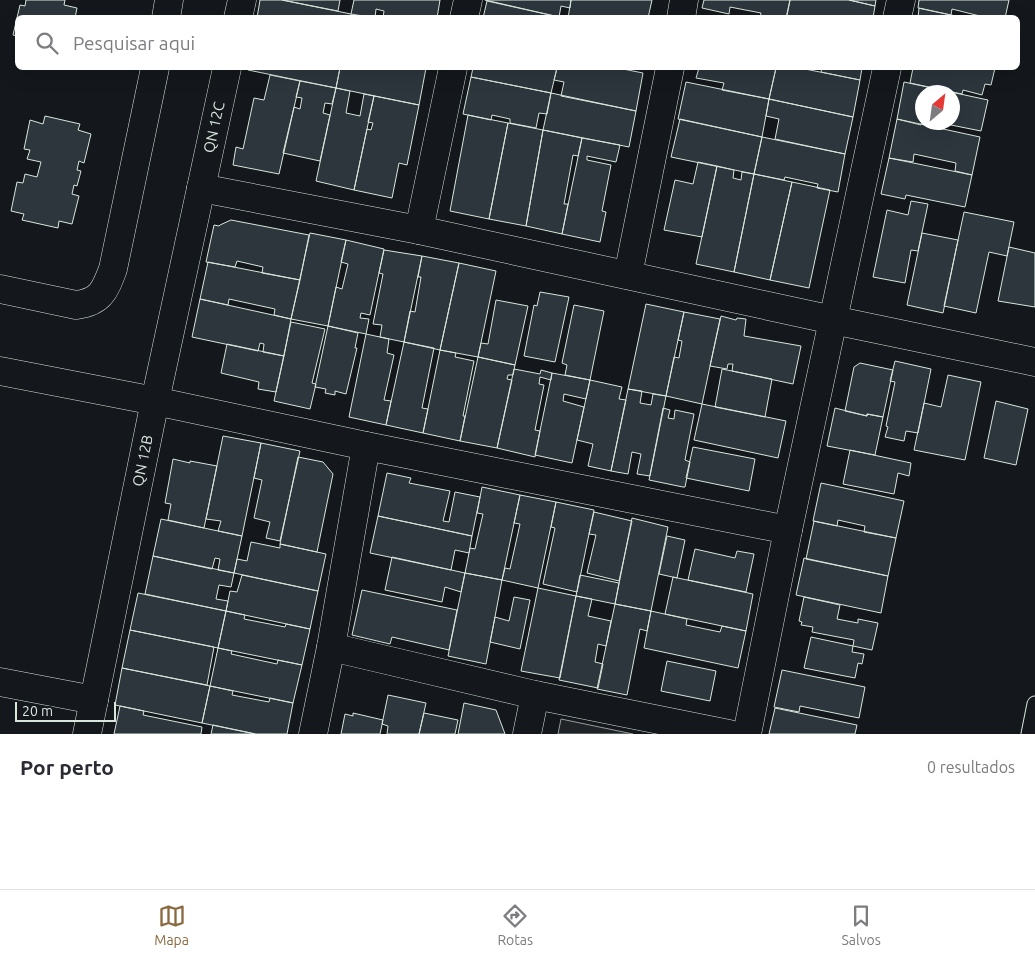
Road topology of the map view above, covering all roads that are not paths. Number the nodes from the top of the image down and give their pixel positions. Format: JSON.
{"nodes":[{"id":1,"x":169,"y":0,"type":"edge"},
{"id":2,"x":242,"y":0,"type":"edge"},
{"id":3,"x":468,"y":0,"type":"edge"},
{"id":4,"x":684,"y":0,"type":"edge"},
{"id":5,"x":901,"y":0,"type":"edge"},
{"id":6,"x":166,"y":15,"type":"edge"},
{"id":7,"x":239,"y":15,"type":"edge"},
{"id":8,"x":465,"y":15,"type":"edge"},
{"id":9,"x":682,"y":15,"type":"edge"},
{"id":10,"x":898,"y":15,"type":"edge"},
{"id":11,"x":155,"y":70,"type":"edge"},
{"id":12,"x":227,"y":70,"type":"edge"},
{"id":13,"x":454,"y":70,"type":"edge"},
{"id":14,"x":670,"y":70,"type":"edge"},
{"id":15,"x":887,"y":70,"type":"edge"},
{"id":16,"x":201,"y":188,"type":"junction"},
{"id":17,"x":419,"y":230,"type":"junction"},
{"id":18,"x":628,"y":275,"type":"junction"},
{"id":19,"x":0,"y":289,"type":"edge"},
{"id":20,"x":833,"y":320,"type":"junction"},
{"id":21,"x":1035,"y":362,"type":"edge"},
{"id":22,"x":0,"y":371,"type":"edge"},
{"id":23,"x":156,"y":401,"type":"junction"},
{"id":24,"x":366,"y":446,"type":"junction"},
{"id":25,"x":788,"y":530,"type":"junction"},
{"id":26,"x":331,"y":647,"type":"junction"},
{"id":27,"x":0,"y":682,"type":"edge"},
{"id":28,"x":536,"y":695,"type":"junction"},
{"id":29,"x":94,"y":700,"type":"junction"},
{"id":30,"x":1035,"y":704,"type":"edge"},
{"id":31,"x":87,"y":734,"type":"edge"},
{"id":32,"x":313,"y":734,"type":"edge"},
{"id":33,"x":527,"y":734,"type":"edge"},
{"id":34,"x":729,"y":734,"type":"edge"},
{"id":35,"x":747,"y":734,"type":"edge"},
{"id":36,"x":1029,"y":734,"type":"edge"}],
"edges":[{"from":1,"to":6,"type":"street"},
{"from":2,"to":7,"type":"street"},
{"from":3,"to":8,"type":"street"},
{"from":4,"to":9,"type":"street"},
{"from":5,"to":10,"type":"street"},
{"from":11,"to":19,"type":"street"},
{"from":12,"to":16,"type":"street","name":"QN 12C"},
{"from":13,"to":17,"type":"street"},
{"from":14,"to":18,"type":"street"},
{"from":15,"to":20,"type":"street"},
{"from":16,"to":17,"type":"street"},
{"from":16,"to":23,"type":"street","name":"QN 12B"},
{"from":17,"to":18,"type":"street"},
{"from":18,"to":20,"type":"street"},
{"from":20,"to":21,"type":"street"},
{"from":20,"to":25,"type":"street"},
{"from":22,"to":23,"type":"street"},
{"from":23,"to":24,"type":"street"},
{"from":23,"to":29,"type":"street","name":"QN 12B"},
{"from":24,"to":25,"type":"street"},
{"from":24,"to":26,"type":"street"},
{"from":25,"to":35,"type":"street"},
{"from":26,"to":28,"type":"street"},
{"from":26,"to":32,"type":"street"},
{"from":27,"to":29,"type":"street"},
{"from":28,"to":33,"type":"street"},
{"from":28,"to":34,"type":"street"},
{"from":29,"to":31,"type":"street","name":"QN 12B"},
{"from":30,"to":36,"type":"lane"}]}
